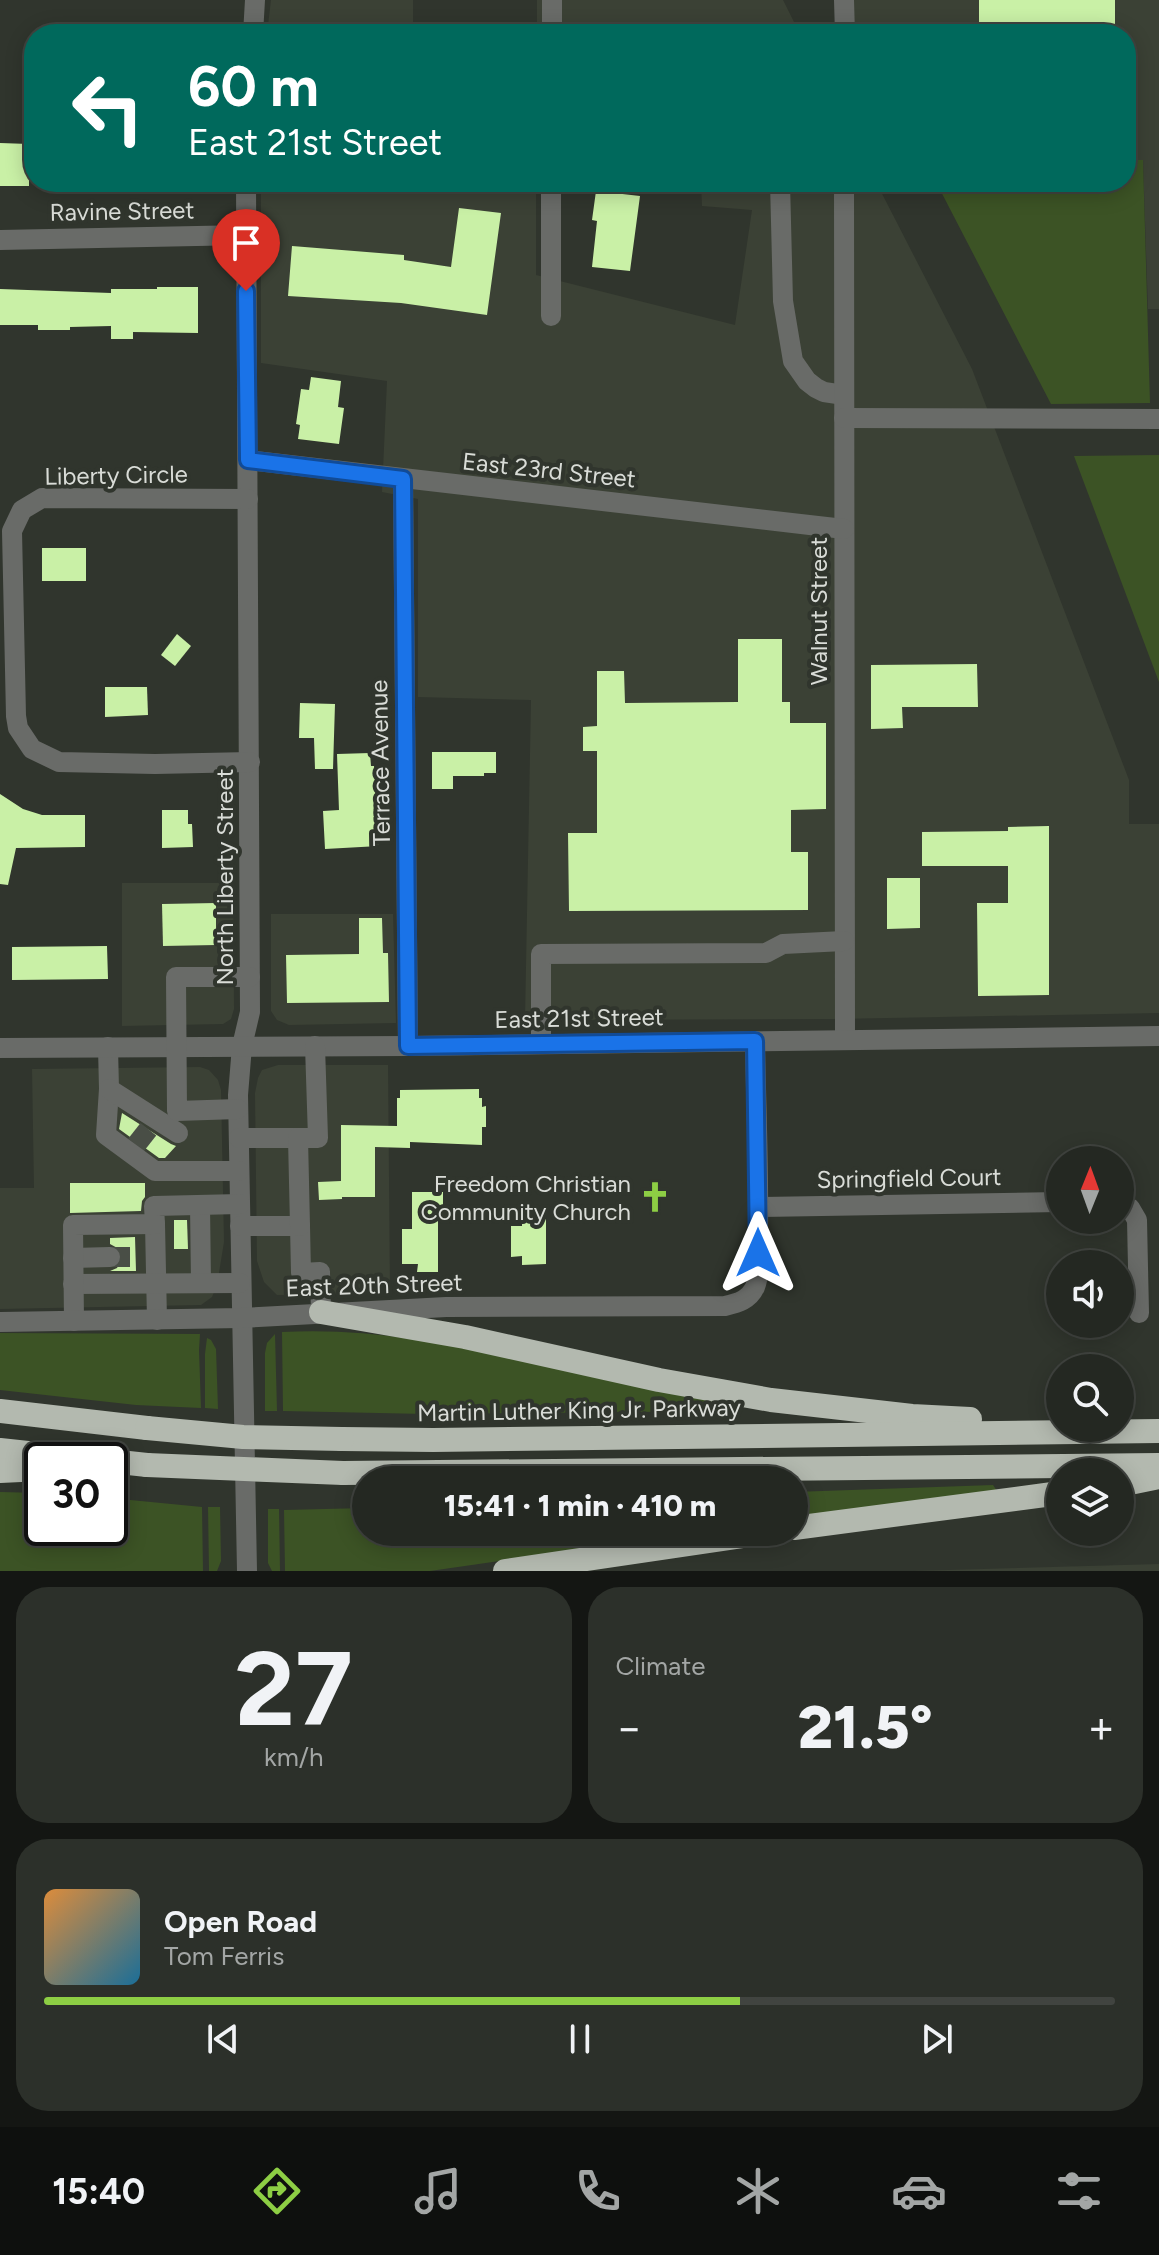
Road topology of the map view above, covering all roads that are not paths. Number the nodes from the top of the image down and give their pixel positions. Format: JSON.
{"nodes":[{"id":1,"x":255,"y":0,"type":"edge"},
{"id":2,"x":552,"y":0,"type":"edge"},
{"id":3,"x":844,"y":0,"type":"edge"},
{"id":4,"x":254,"y":24,"type":"edge"},
{"id":5,"x":552,"y":24,"type":"edge"},
{"id":6,"x":845,"y":24,"type":"edge"},
{"id":7,"x":246,"y":192,"type":"edge"},
{"id":8,"x":551,"y":192,"type":"edge"},
{"id":9,"x":780,"y":192,"type":"edge"},
{"id":10,"x":844,"y":192,"type":"edge"},
{"id":11,"x":246,"y":235,"type":"junction"},
{"id":12,"x":0,"y":240,"type":"edge"},
{"id":13,"x":551,"y":316,"type":"dead end"},
{"id":14,"x":844,"y":395,"type":"junction"},
{"id":15,"x":844,"y":418,"type":"junction"},
{"id":16,"x":1159,"y":419,"type":"edge"},
{"id":17,"x":248,"y":460,"type":"junction"},
{"id":18,"x":403,"y":479,"type":"junction"},
{"id":19,"x":248,"y":499,"type":"junction"},
{"id":20,"x":844,"y":529,"type":"junction"},
{"id":21,"x":250,"y":762,"type":"junction"},
{"id":22,"x":844,"y":941,"type":"junction"},
{"id":23,"x":250,"y":977,"type":"junction"},
{"id":24,"x":1159,"y":1036,"type":"edge"},
{"id":25,"x":845,"y":1040,"type":"junction"},
{"id":26,"x":755,"y":1041,"type":"junction"},
{"id":27,"x":541,"y":1044,"type":"junction"},
{"id":28,"x":242,"y":1046,"type":"junction"},
{"id":29,"x":315,"y":1046,"type":"junction"},
{"id":30,"x":408,"y":1046,"type":"junction"},
{"id":31,"x":108,"y":1047,"type":"junction"},
{"id":32,"x":176,"y":1047,"type":"junction"},
{"id":33,"x":0,"y":1048,"type":"edge"},
{"id":34,"x":109,"y":1089,"type":"junction"},
{"id":35,"x":238,"y":1109,"type":"junction"},
{"id":36,"x":162,"y":1118,"type":"junction"},
{"id":37,"x":239,"y":1138,"type":"junction"},
{"id":38,"x":298,"y":1138,"type":"junction"},
{"id":39,"x":177,"y":1171,"type":"junction"},
{"id":40,"x":239,"y":1171,"type":"junction"},
{"id":41,"x":1046,"y":1202,"type":"edge"},
{"id":42,"x":240,"y":1204,"type":"junction"},
{"id":43,"x":200,"y":1205,"type":"junction"},
{"id":44,"x":758,"y":1207,"type":"junction"},
{"id":45,"x":1134,"y":1215,"type":"edge"},
{"id":46,"x":155,"y":1224,"type":"junction"},
{"id":47,"x":240,"y":1226,"type":"junction"},
{"id":48,"x":300,"y":1226,"type":"junction"},
{"id":49,"x":110,"y":1257,"type":"tunnel mouth"},
{"id":50,"x":73,"y":1258,"type":"junction"},
{"id":51,"x":156,"y":1283,"type":"junction"},
{"id":52,"x":201,"y":1283,"type":"junction"},
{"id":53,"x":240,"y":1283,"type":"junction"},
{"id":54,"x":73,"y":1284,"type":"junction"},
{"id":55,"x":321,"y":1312,"type":"junction"},
{"id":56,"x":1139,"y":1313,"type":"dead end"},
{"id":57,"x":241,"y":1318,"type":"junction"},
{"id":58,"x":157,"y":1320,"type":"junction"},
{"id":59,"x":74,"y":1321,"type":"junction"},
{"id":60,"x":0,"y":1322,"type":"edge"},
{"id":61,"x":0,"y":1411,"type":"edge"},
{"id":62,"x":1046,"y":1422,"type":"edge"},
{"id":63,"x":1134,"y":1427,"type":"edge"},
{"id":64,"x":1159,"y":1429,"type":"edge"},
{"id":65,"x":0,"y":1450,"type":"edge"},
{"id":66,"x":24,"y":1453,"type":"edge"},
{"id":67,"x":128,"y":1464,"type":"edge"},
{"id":68,"x":1159,"y":1465,"type":"edge"},
{"id":69,"x":24,"y":1470,"type":"edge"},
{"id":70,"x":0,"y":1471,"type":"edge"},
{"id":71,"x":1159,"y":1477,"type":"edge"},
{"id":72,"x":1134,"y":1482,"type":"edge"},
{"id":73,"x":1046,"y":1495,"type":"edge"},
{"id":74,"x":808,"y":1526,"type":"edge"},
{"id":75,"x":675,"y":1546,"type":"edge"},
{"id":76,"x":247,"y":1571,"type":"edge"},
{"id":77,"x":505,"y":1571,"type":"edge"}],
"edges":[{"from":1,"to":4,"type":"street"},
{"from":2,"to":5,"type":"street"},
{"from":3,"to":6,"type":"street"},
{"from":7,"to":11,"type":"street","name":"North Liberty Street"},
{"from":8,"to":13,"type":"street"},
{"from":9,"to":14,"type":"street"},
{"from":10,"to":14,"type":"street","name":"Walnut Street"},
{"from":11,"to":12,"type":"street","name":"Ravine Street"},
{"from":11,"to":17,"type":"street","name":"North Liberty Street"},
{"from":14,"to":15,"type":"street","name":"Walnut Street"},
{"from":15,"to":16,"type":"street"},
{"from":15,"to":20,"type":"street","name":"Walnut Street"},
{"from":17,"to":18,"type":"street","name":"East 23rd Street"},
{"from":17,"to":19,"type":"street","name":"North Liberty Street"},
{"from":18,"to":20,"type":"street","name":"East 23rd Street"},
{"from":18,"to":30,"type":"street","name":"Terrace Avenue"},
{"from":19,"to":21,"type":"street","name":"North Liberty Street"},
{"from":19,"to":21,"type":"street","name":"Liberty Circle"},
{"from":20,"to":22,"type":"street","name":"Walnut Street"},
{"from":21,"to":23,"type":"street","name":"North Liberty Street"},
{"from":22,"to":25,"type":"street","name":"Walnut Street"},
{"from":22,"to":27,"type":"street"},
{"from":23,"to":28,"type":"street","name":"North Liberty Street"},
{"from":23,"to":32,"type":"street"},
{"from":24,"to":25,"type":"street","name":"East 21st Street"},
{"from":25,"to":26,"type":"street","name":"East 21st Street"},
{"from":26,"to":27,"type":"street","name":"East 21st Street"},
{"from":26,"to":44,"type":"street"},
{"from":27,"to":30,"type":"street","name":"East 21st Street"},
{"from":28,"to":29,"type":"street","name":"East 21st Street"},
{"from":28,"to":32,"type":"street","name":"East 21st Street"},
{"from":28,"to":35,"type":"street","name":"North Liberty Street"},
{"from":29,"to":30,"type":"street","name":"East 21st Street"},
{"from":29,"to":38,"type":"street"},
{"from":31,"to":32,"type":"street","name":"East 21st Street"},
{"from":31,"to":33,"type":"street","name":"East 21st Street"},
{"from":31,"to":34,"type":"street"},
{"from":32,"to":36,"type":"street"},
{"from":34,"to":36,"type":"street"},
{"from":34,"to":39,"type":"street"},
{"from":35,"to":36,"type":"street"},
{"from":35,"to":37,"type":"street","name":"North Liberty Street"},
{"from":36,"to":39,"type":"street"},
{"from":37,"to":38,"type":"street"},
{"from":37,"to":40,"type":"street","name":"North Liberty Street"},
{"from":38,"to":48,"type":"street"},
{"from":39,"to":40,"type":"street"},
{"from":40,"to":42,"type":"street","name":"North Liberty Street"},
{"from":41,"to":44,"type":"street","name":"Springfield Court"},
{"from":42,"to":43,"type":"street"},
{"from":42,"to":47,"type":"street","name":"North Liberty Street"},
{"from":43,"to":46,"type":"street"},
{"from":43,"to":52,"type":"street"},
{"from":44,"to":55,"type":"street","name":"East 20th Street"},
{"from":45,"to":56,"type":"street"},
{"from":46,"to":50,"type":"street"},
{"from":46,"to":51,"type":"street"},
{"from":47,"to":48,"type":"street"},
{"from":47,"to":53,"type":"street","name":"North Liberty Street"},
{"from":48,"to":55,"type":"street"},
{"from":49,"to":50,"type":"street"},
{"from":50,"to":54,"type":"street"},
{"from":51,"to":52,"type":"street"},
{"from":51,"to":54,"type":"street"},
{"from":51,"to":58,"type":"street"},
{"from":52,"to":53,"type":"street"},
{"from":53,"to":57,"type":"street","name":"North Liberty Street"},
{"from":54,"to":59,"type":"street"},
{"from":55,"to":57,"type":"street","name":"East 20th Street"},
{"from":55,"to":62,"type":"highway"},
{"from":57,"to":58,"type":"street","name":"East 20th Street"},
{"from":57,"to":76,"type":"street","name":"North Liberty Street"},
{"from":58,"to":59,"type":"street","name":"East 20th Street"},
{"from":59,"to":60,"type":"street","name":"East 20th Street"},
{"from":61,"to":64,"type":"highway","name":"Martin Luther King Jr. Parkway","bridge":true},
{"from":63,"to":64,"type":"highway"},
{"from":65,"to":66,"type":"highway"},
{"from":67,"to":68,"type":"highway","bridge":true},
{"from":69,"to":70,"type":"highway"},
{"from":71,"to":72,"type":"highway"},
{"from":73,"to":74,"type":"highway"},
{"from":75,"to":77,"type":"highway"}]}
